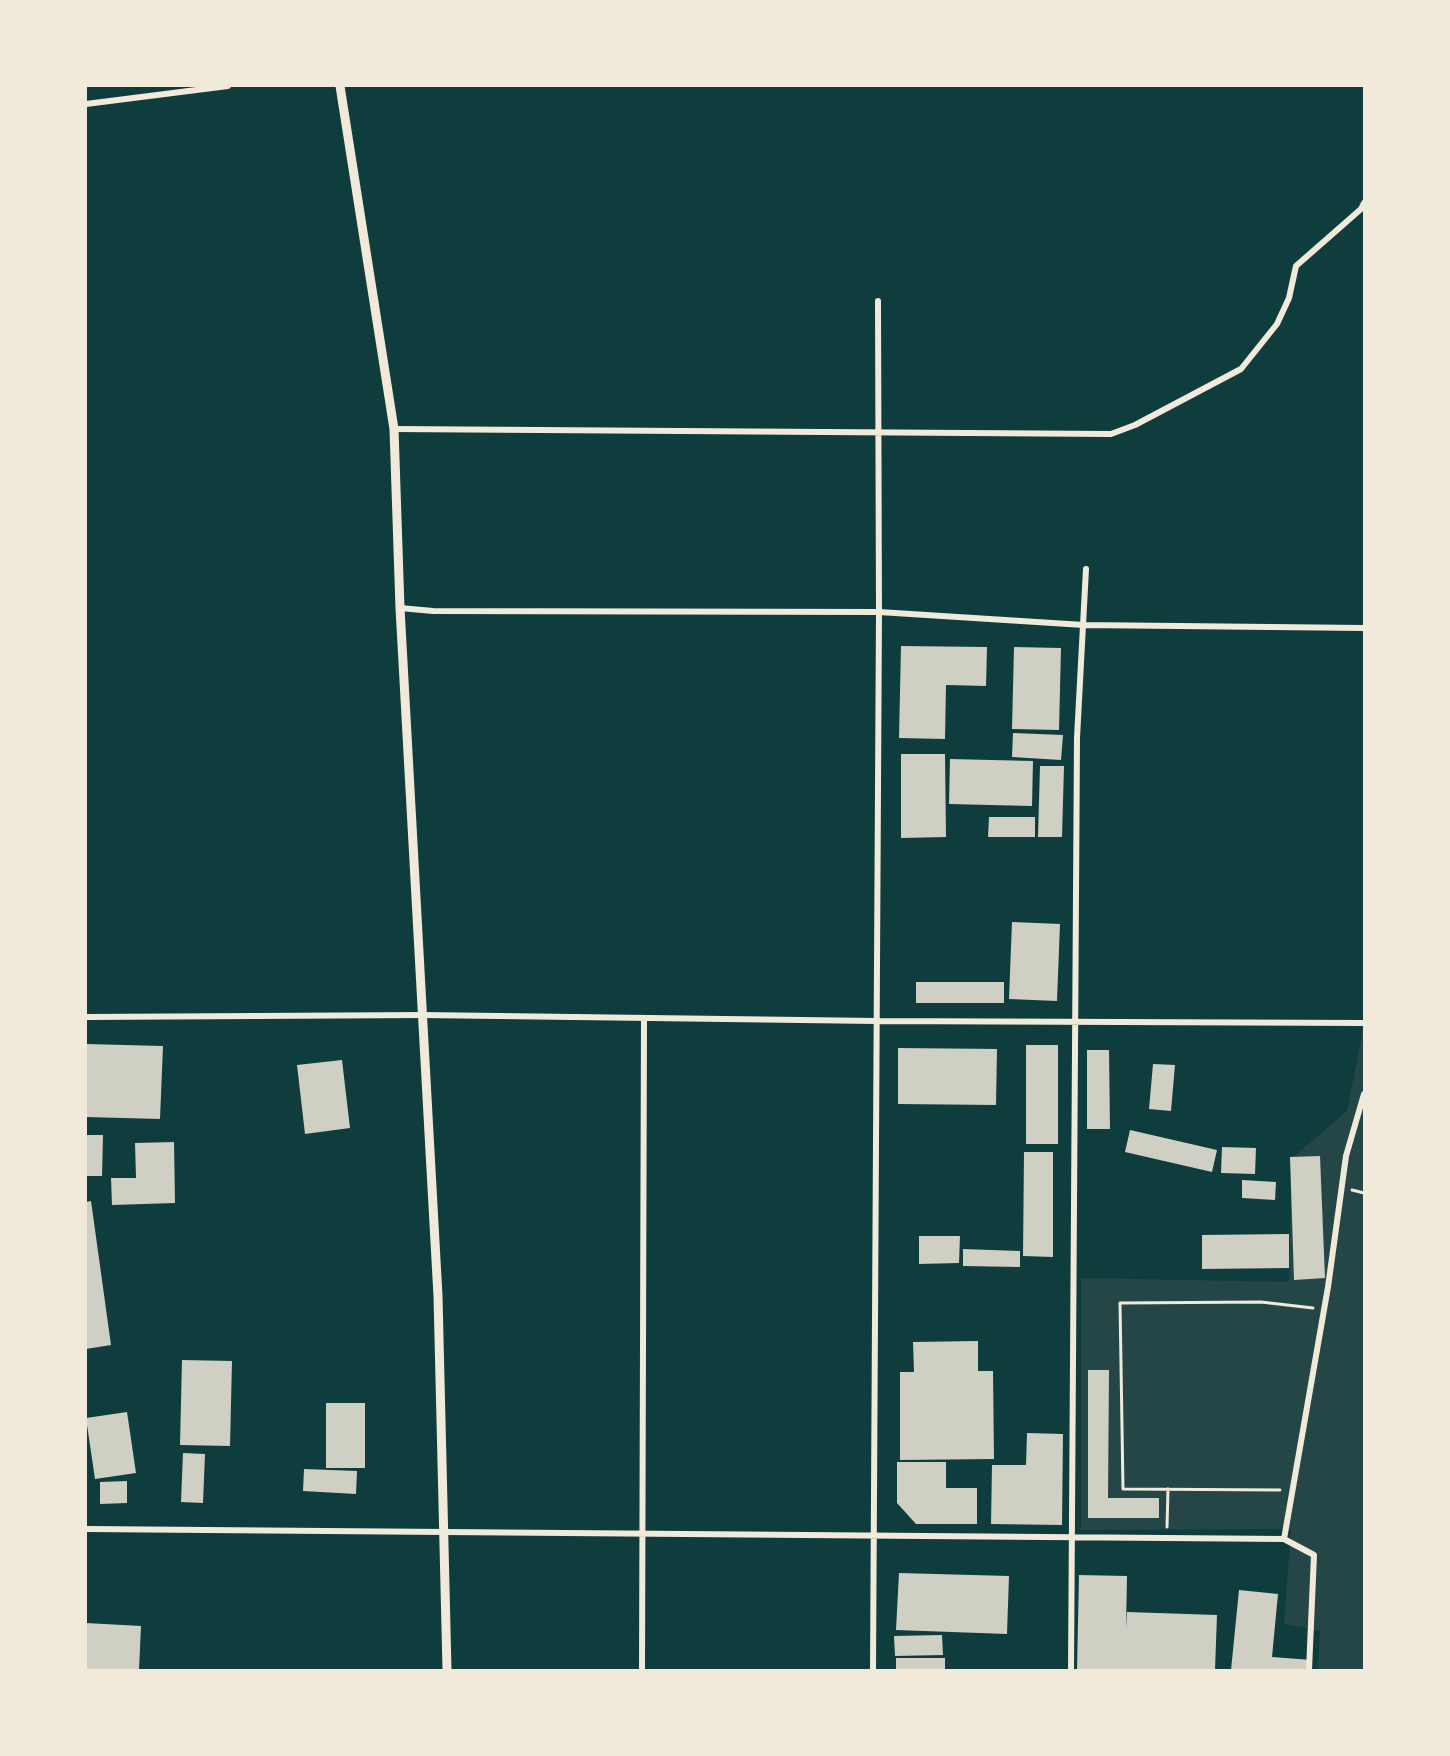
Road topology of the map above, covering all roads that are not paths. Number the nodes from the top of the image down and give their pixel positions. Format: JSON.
{"nodes":[{"id":1,"x":228,"y":86,"type":"edge"},
{"id":2,"x":340,"y":86,"type":"edge"},
{"id":3,"x":86,"y":104,"type":"edge"},
{"id":4,"x":1365,"y":203,"type":"edge"},
{"id":5,"x":878,"y":301,"type":"dead end"},
{"id":6,"x":394,"y":429,"type":"junction"},
{"id":7,"x":880,"y":433,"type":"junction"},
{"id":8,"x":1086,"y":569,"type":"dead end"},
{"id":9,"x":400,"y":608,"type":"junction"},
{"id":10,"x":879,"y":612,"type":"junction"},
{"id":11,"x":1084,"y":625,"type":"junction"},
{"id":12,"x":1365,"y":628,"type":"edge"},
{"id":13,"x":423,"y":1016,"type":"junction"},
{"id":14,"x":86,"y":1017,"type":"edge"},
{"id":15,"x":644,"y":1018,"type":"junction"},
{"id":16,"x":876,"y":1022,"type":"junction"},
{"id":17,"x":1076,"y":1023,"type":"junction"},
{"id":18,"x":1365,"y":1023,"type":"edge"},
{"id":19,"x":1365,"y":1094,"type":"edge"},
{"id":20,"x":86,"y":1529,"type":"edge"},
{"id":21,"x":444,"y":1533,"type":"junction"},
{"id":22,"x":644,"y":1534,"type":"junction"},
{"id":23,"x":874,"y":1536,"type":"junction"},
{"id":24,"x":1074,"y":1538,"type":"junction"},
{"id":25,"x":1284,"y":1539,"type":"junction"},
{"id":26,"x":447,"y":1671,"type":"edge"},
{"id":27,"x":642,"y":1671,"type":"edge"},
{"id":28,"x":873,"y":1671,"type":"edge"},
{"id":29,"x":1071,"y":1671,"type":"edge"},
{"id":30,"x":1310,"y":1671,"type":"edge"}],
"edges":[{"from":1,"to":3,"type":"street"},
{"from":2,"to":6,"type":"street"},
{"from":4,"to":7,"type":"street"},
{"from":5,"to":7,"type":"street"},
{"from":6,"to":7,"type":"street"},
{"from":6,"to":9,"type":"street"},
{"from":7,"to":10,"type":"street"},
{"from":8,"to":11,"type":"street"},
{"from":9,"to":10,"type":"street"},
{"from":9,"to":13,"type":"street"},
{"from":10,"to":11,"type":"street"},
{"from":10,"to":16,"type":"street"},
{"from":11,"to":12,"type":"street"},
{"from":11,"to":17,"type":"street"},
{"from":13,"to":14,"type":"street"},
{"from":13,"to":15,"type":"street"},
{"from":13,"to":21,"type":"street"},
{"from":15,"to":16,"type":"street"},
{"from":15,"to":22,"type":"street"},
{"from":16,"to":17,"type":"street"},
{"from":16,"to":23,"type":"street"},
{"from":17,"to":18,"type":"street"},
{"from":17,"to":24,"type":"street"},
{"from":19,"to":25,"type":"street"},
{"from":20,"to":21,"type":"street"},
{"from":21,"to":22,"type":"street"},
{"from":21,"to":26,"type":"street"},
{"from":22,"to":23,"type":"street"},
{"from":22,"to":27,"type":"street"},
{"from":23,"to":24,"type":"street"},
{"from":23,"to":28,"type":"street"},
{"from":24,"to":25,"type":"street"},
{"from":24,"to":29,"type":"street"},
{"from":25,"to":30,"type":"street"}]}
